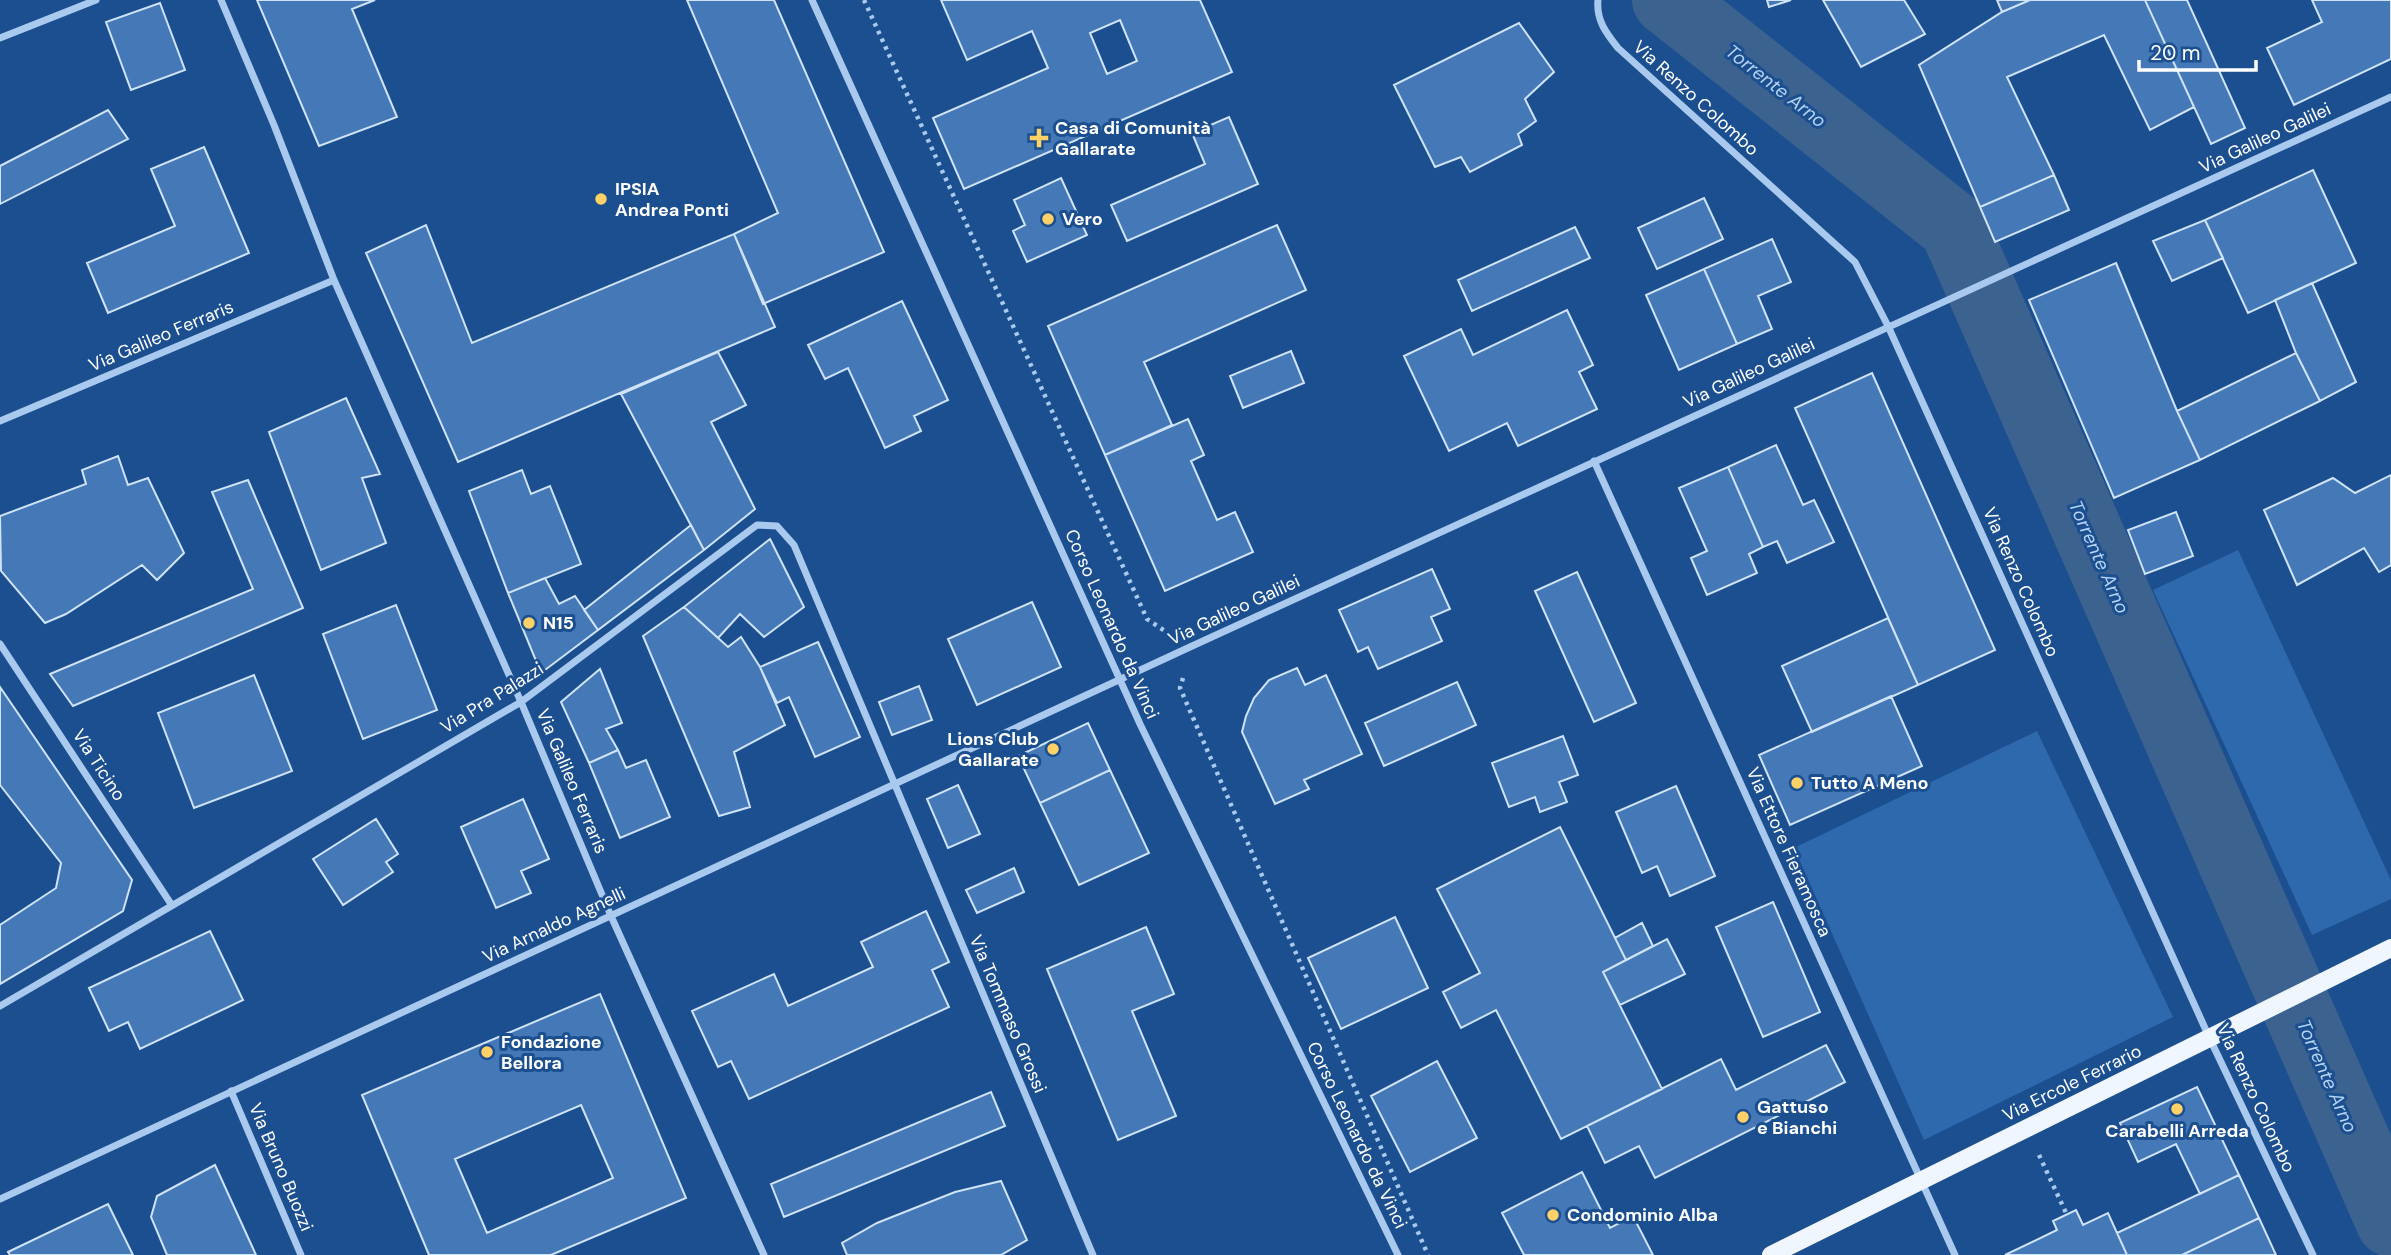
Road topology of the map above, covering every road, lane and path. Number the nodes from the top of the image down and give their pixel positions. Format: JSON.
{"nodes":[{"id":1,"x":96,"y":0,"type":"edge"},
{"id":2,"x":220,"y":0,"type":"edge"},
{"id":3,"x":812,"y":0,"type":"edge"},
{"id":4,"x":864,"y":0,"type":"edge"},
{"id":5,"x":1598,"y":0,"type":"edge"},
{"id":6,"x":0,"y":38,"type":"edge"},
{"id":7,"x":2391,"y":97,"type":"edge"},
{"id":8,"x":334,"y":280,"type":"junction"},
{"id":9,"x":1888,"y":326,"type":"junction"},
{"id":10,"x":0,"y":421,"type":"edge"},
{"id":11,"x":1594,"y":461,"type":"junction"},
{"id":12,"x":0,"y":644,"type":"edge"},
{"id":13,"x":1190,"y":648,"type":"junction"},
{"id":14,"x":1121,"y":680,"type":"junction"},
{"id":15,"x":522,"y":702,"type":"junction"},
{"id":16,"x":894,"y":785,"type":"junction"},
{"id":17,"x":172,"y":905,"type":"junction"},
{"id":18,"x":611,"y":916,"type":"junction"},
{"id":19,"x":2391,"y":948,"type":"edge"},
{"id":20,"x":0,"y":1006,"type":"edge"},
{"id":21,"x":2209,"y":1037,"type":"junction"},
{"id":22,"x":232,"y":1091,"type":"junction"},
{"id":23,"x":2026,"y":1129,"type":"junction"},
{"id":24,"x":1922,"y":1181,"type":"junction"},
{"id":25,"x":0,"y":1199,"type":"edge"},
{"id":26,"x":2067,"y":1215,"type":"dead end"},
{"id":27,"x":300,"y":1255,"type":"edge"},
{"id":28,"x":764,"y":1255,"type":"edge"},
{"id":29,"x":1093,"y":1255,"type":"edge"},
{"id":30,"x":1398,"y":1255,"type":"edge"},
{"id":31,"x":1428,"y":1255,"type":"edge"},
{"id":32,"x":1771,"y":1255,"type":"edge"},
{"id":33,"x":1955,"y":1255,"type":"edge"},
{"id":34,"x":2313,"y":1255,"type":"edge"}],
"edges":[{"from":1,"to":6,"type":"street"},
{"from":2,"to":8,"type":"street","name":"Via Galileo Ferraris"},
{"from":3,"to":14,"type":"street","name":"Corso Leonardo da Vinci"},
{"from":4,"to":13,"type":"path"},
{"from":5,"to":9,"type":"street","name":"Via Renzo Colombo"},
{"from":7,"to":9,"type":"street","name":"Via Galileo Galilei"},
{"from":8,"to":10,"type":"street","name":"Via Galileo Ferraris"},
{"from":8,"to":15,"type":"street","name":"Via Galileo Ferraris"},
{"from":9,"to":11,"type":"street","name":"Via Galileo Galilei"},
{"from":9,"to":21,"type":"street","name":"Via Renzo Colombo"},
{"from":11,"to":13,"type":"street","name":"Via Galileo Galilei"},
{"from":11,"to":24,"type":"street","name":"Via Ettore Fieramosca"},
{"from":12,"to":17,"type":"street","name":"Via Ticino"},
{"from":13,"to":14,"type":"street","name":"Via Galileo Galilei"},
{"from":13,"to":31,"type":"path"},
{"from":14,"to":16,"type":"street","name":"Via Arnaldo Agnelli"},
{"from":14,"to":30,"type":"street","name":"Corso Leonardo da Vinci"},
{"from":15,"to":16,"type":"street","name":"Via Pra Palazzi"},
{"from":15,"to":17,"type":"street","name":"Via Pra Palazzi"},
{"from":15,"to":18,"type":"street","name":"Via Galileo Ferraris"},
{"from":16,"to":18,"type":"street","name":"Via Arnaldo Agnelli"},
{"from":16,"to":29,"type":"street","name":"Via Tommaso Grossi"},
{"from":17,"to":20,"type":"street","name":"Via Pra Palazzi"},
{"from":18,"to":22,"type":"street","name":"Via Arnaldo Agnelli"},
{"from":18,"to":28,"type":"street","name":"Via Galileo Ferraris"},
{"from":19,"to":21,"type":"main road","name":"Via Ercole Ferrario"},
{"from":21,"to":23,"type":"main road","name":"Via Ercole Ferrario"},
{"from":21,"to":34,"type":"street","name":"Via Renzo Colombo"},
{"from":22,"to":25,"type":"street","name":"Via Arnaldo Agnelli"},
{"from":22,"to":27,"type":"street","name":"Via Bruno Buozzi"},
{"from":23,"to":24,"type":"main road","name":"Via Ercole Ferrario"},
{"from":23,"to":26,"type":"path"},
{"from":24,"to":32,"type":"main road","name":"Via Ercole Ferrario"},
{"from":24,"to":33,"type":"street","name":"Via Ettore Fieramosca"}]}
